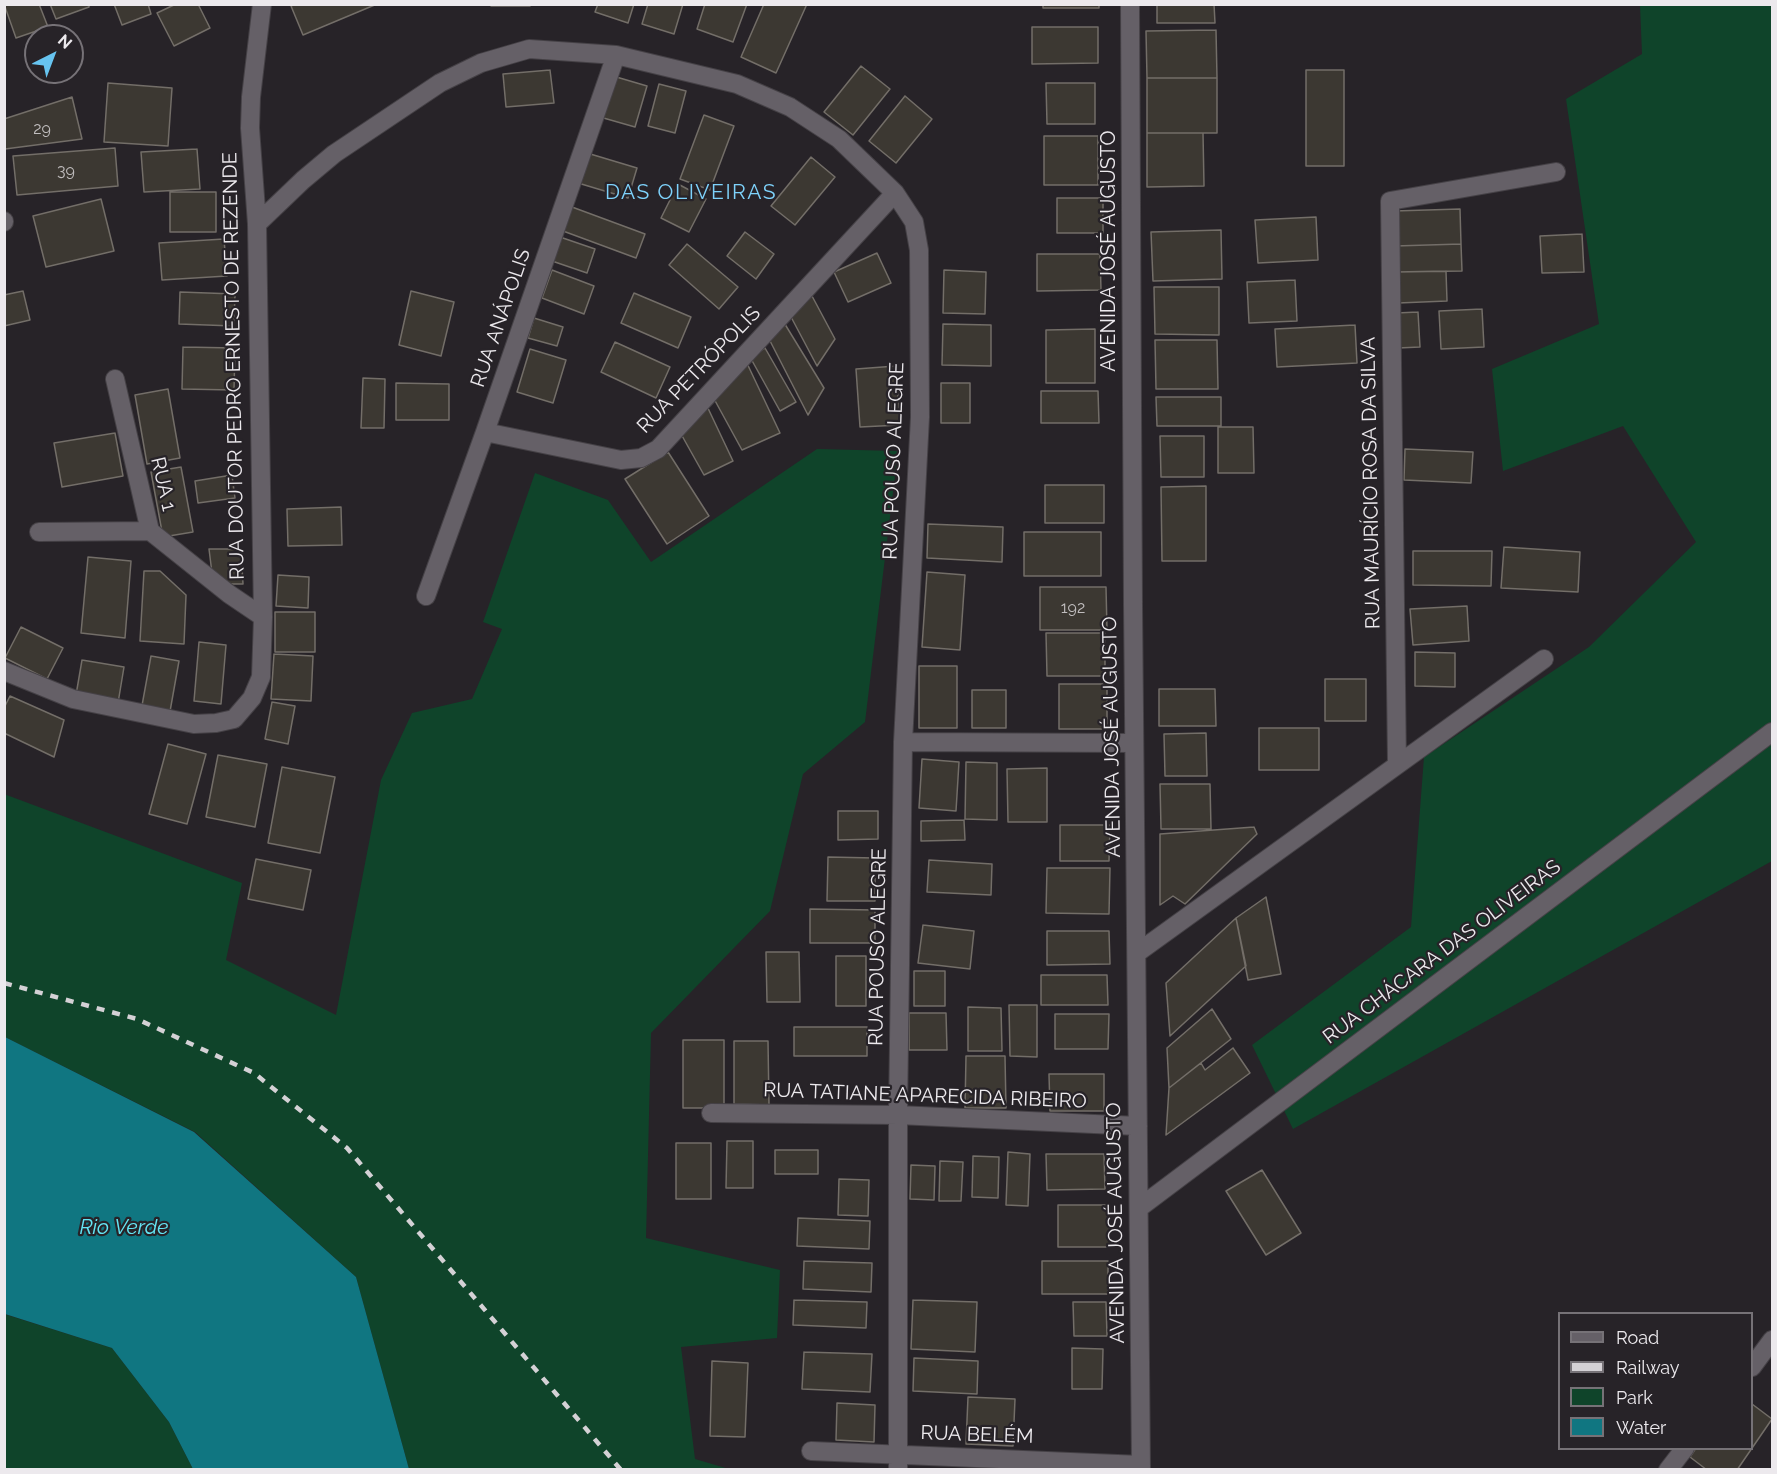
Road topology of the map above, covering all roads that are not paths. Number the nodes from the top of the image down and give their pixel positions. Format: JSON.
{"nodes":[{"id":1,"x":262,"y":4,"type":"edge"},
{"id":2,"x":1130,"y":4,"type":"edge"},
{"id":3,"x":616,"y":55,"type":"junction"},
{"id":4,"x":1556,"y":172,"type":"dead end"},
{"id":5,"x":895,"y":193,"type":"junction"},
{"id":6,"x":257,"y":224,"type":"junction"},
{"id":7,"x":115,"y":379,"type":"dead end"},
{"id":8,"x":485,"y":432,"type":"junction"},
{"id":9,"x":150,"y":531,"type":"junction"},
{"id":10,"x":39,"y":532,"type":"dead end"},
{"id":11,"x":426,"y":596,"type":"dead end"},
{"id":12,"x":263,"y":617,"type":"junction"},
{"id":13,"x":1545,"y":659,"type":"dead end"},
{"id":14,"x":4,"y":670,"type":"edge"},
{"id":15,"x":1773,"y":732,"type":"edge"},
{"id":16,"x":903,"y":742,"type":"junction"},
{"id":17,"x":1134,"y":743,"type":"junction"},
{"id":18,"x":1397,"y":765,"type":"junction"},
{"id":19,"x":1137,"y":952,"type":"junction"},
{"id":20,"x":711,"y":1113,"type":"dead end"},
{"id":21,"x":898,"y":1115,"type":"junction"},
{"id":22,"x":1138,"y":1126,"type":"junction"},
{"id":23,"x":1139,"y":1209,"type":"junction"},
{"id":24,"x":1773,"y":1340,"type":"edge"},
{"id":25,"x":1753,"y":1366,"type":"edge"},
{"id":26,"x":1684,"y":1450,"type":"edge"},
{"id":27,"x":811,"y":1451,"type":"dead end"},
{"id":28,"x":898,"y":1462,"type":"edge"},
{"id":29,"x":1141,"y":1467,"type":"edge"},
{"id":30,"x":1668,"y":1470,"type":"edge"}],
"edges":[{"from":1,"to":6,"type":"street","name":"RUA DOUTOR PEDRO ERNESTO DE REZENDE"},
{"from":2,"to":17,"type":"street","name":"AVENIDA JOSÉ AUGUSTO"},
{"from":3,"to":5,"type":"street","name":"RUA POUSO ALEGRE"},
{"from":3,"to":6,"type":"street","name":"RUA POUSO ALEGRE"},
{"from":3,"to":8,"type":"street","name":"RUA ANÁPOLIS"},
{"from":4,"to":18,"type":"street","name":"RUA MAURÍCIO ROSA DA SILVA"},
{"from":5,"to":8,"type":"street","name":"RUA PETRÓPOLIS"},
{"from":5,"to":16,"type":"street","name":"RUA POUSO ALEGRE"},
{"from":6,"to":12,"type":"street","name":"RUA DOUTOR PEDRO ERNESTO DE REZENDE"},
{"from":7,"to":9,"type":"street","name":"RUA 1"},
{"from":8,"to":11,"type":"street","name":"RUA ANÁPOLIS"},
{"from":9,"to":10,"type":"street"},
{"from":9,"to":12,"type":"street","name":"RUA 1"},
{"from":12,"to":14,"type":"street","name":"RUA DOUTOR PEDRO ERNESTO DE REZENDE"},
{"from":13,"to":18,"type":"street"},
{"from":15,"to":23,"type":"street","name":"RUA CHÁCARA DAS OLIVEIRAS"},
{"from":16,"to":17,"type":"street"},
{"from":16,"to":21,"type":"street","name":"RUA POUSO ALEGRE"},
{"from":17,"to":19,"type":"street","name":"AVENIDA JOSÉ AUGUSTO"},
{"from":18,"to":19,"type":"street"},
{"from":19,"to":22,"type":"street","name":"AVENIDA JOSÉ AUGUSTO"},
{"from":20,"to":21,"type":"street","name":"RUA TATIANE APARECIDA RIBEIRO"},
{"from":21,"to":22,"type":"street","name":"RUA TATIANE APARECIDA RIBEIRO"},
{"from":21,"to":28,"type":"street","name":"RUA POUSO ALEGRE"},
{"from":22,"to":23,"type":"street","name":"AVENIDA JOSÉ AUGUSTO"},
{"from":23,"to":29,"type":"street","name":"AVENIDA JOSÉ AUGUSTO"},
{"from":24,"to":25,"type":"street"},
{"from":26,"to":30,"type":"street"},
{"from":27,"to":28,"type":"street","name":"RUA BELÉM"},
{"from":28,"to":29,"type":"street","name":"RUA BELÉM"}]}
